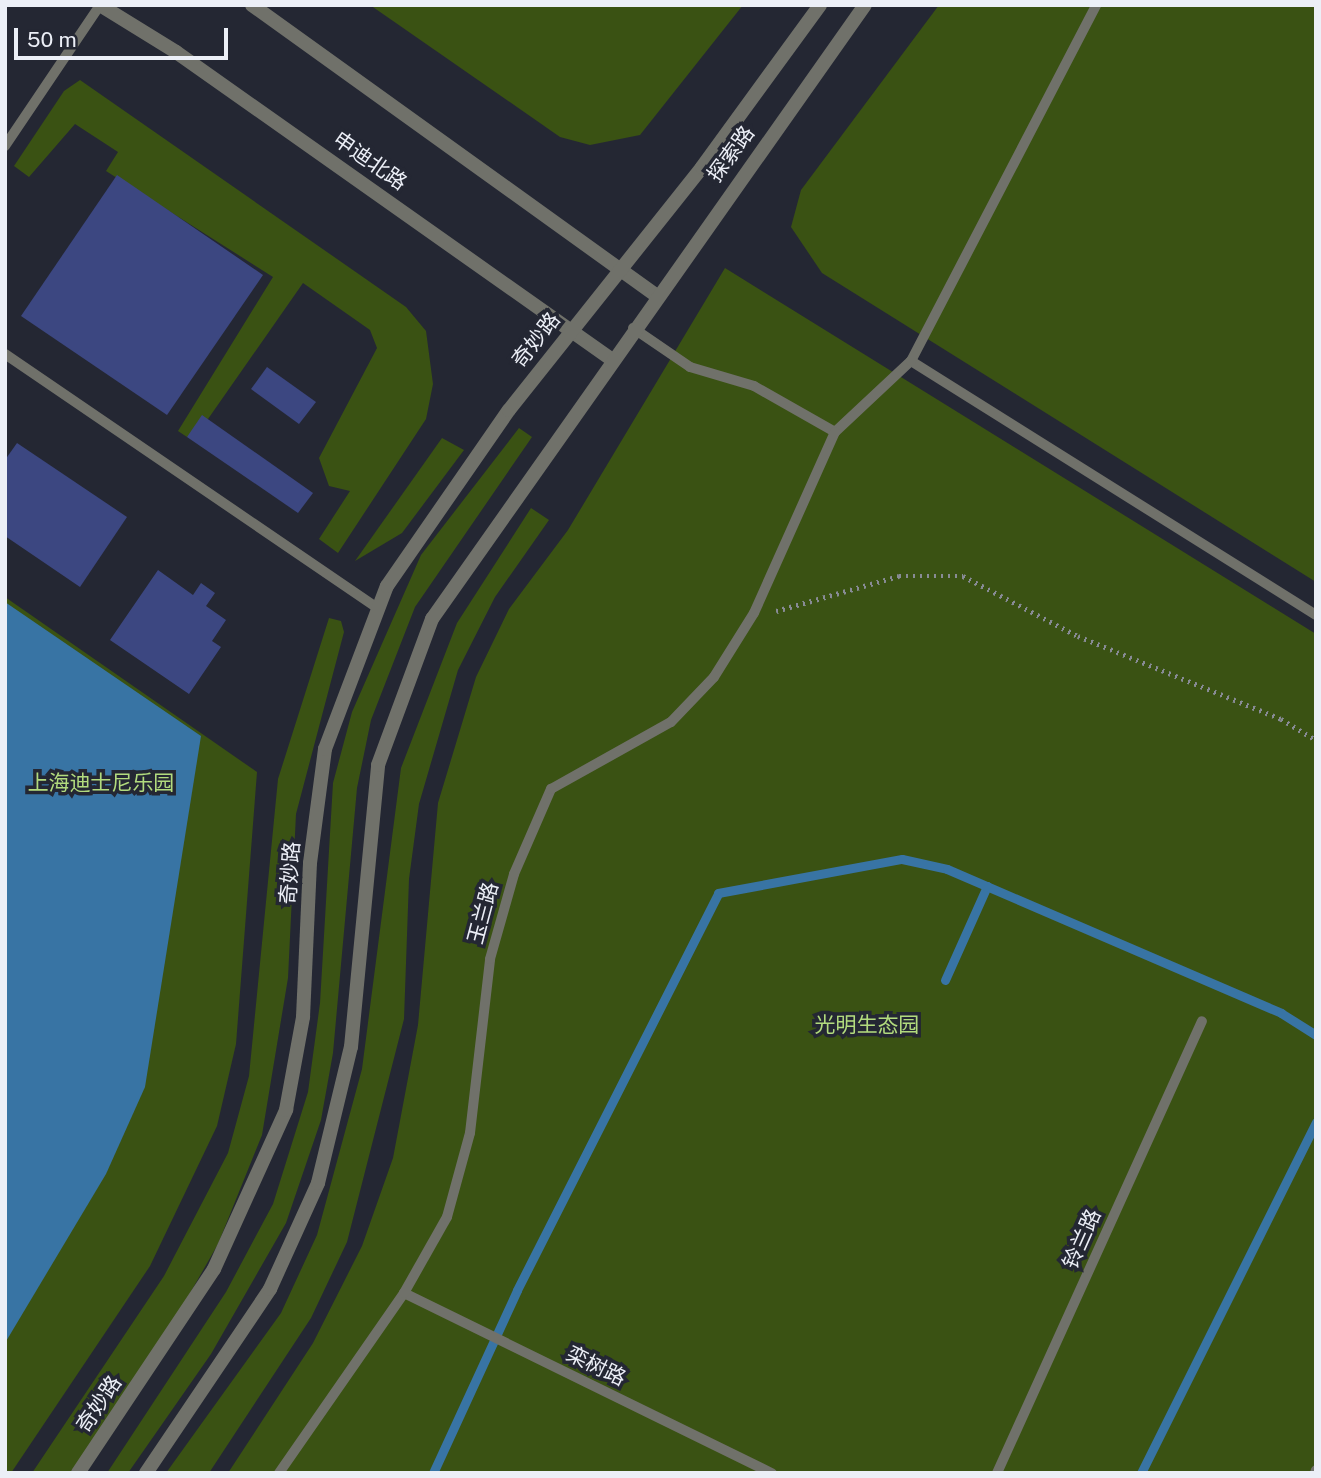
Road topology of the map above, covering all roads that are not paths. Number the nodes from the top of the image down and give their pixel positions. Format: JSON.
{"nodes":[{"id":1,"x":100,"y":5,"type":"edge"},
{"id":2,"x":252,"y":5,"type":"edge"},
{"id":3,"x":820,"y":5,"type":"edge"},
{"id":4,"x":865,"y":5,"type":"edge"},
{"id":5,"x":1096,"y":5,"type":"edge"},
{"id":6,"x":5,"y":146,"type":"edge"},
{"id":7,"x":619,"y":267,"type":"junction"},
{"id":8,"x":656,"y":295,"type":"junction"},
{"id":9,"x":596,"y":298,"type":"joint"},
{"id":10,"x":572,"y":328,"type":"junction"},
{"id":11,"x":633,"y":328,"type":"junction"},
{"id":12,"x":5,"y":354,"type":"edge"},
{"id":13,"x":611,"y":359,"type":"junction"},
{"id":14,"x":911,"y":361,"type":"junction"},
{"id":15,"x":835,"y":432,"type":"junction"},
{"id":16,"x":378,"y":608,"type":"junction"},
{"id":17,"x":1316,"y":615,"type":"edge"},
{"id":18,"x":1202,"y":1021,"type":"dead end"},
{"id":19,"x":404,"y":1293,"type":"junction"},
{"id":20,"x":78,"y":1473,"type":"edge"},
{"id":21,"x":146,"y":1473,"type":"edge"},
{"id":22,"x":279,"y":1473,"type":"edge"},
{"id":23,"x":772,"y":1473,"type":"edge"},
{"id":24,"x":998,"y":1473,"type":"edge"}],
"edges":[{"from":1,"to":6,"type":"lane"},
{"from":1,"to":10,"type":"street","name":"申迪北路"},
{"from":2,"to":7,"type":"street"},
{"from":3,"to":7,"type":"street","name":"探索路"},
{"from":4,"to":8,"type":"street","name":"探索路"},
{"from":5,"to":14,"type":"lane"},
{"from":7,"to":8,"type":"street"},
{"from":7,"to":9,"type":"street","name":"探索路"},
{"from":8,"to":11,"type":"street","name":"探索路"},
{"from":9,"to":10,"type":"street","name":"奇妙路"},
{"from":10,"to":13,"type":"street","name":"申迪北路"},
{"from":10,"to":16,"type":"street","name":"奇妙路"},
{"from":11,"to":13,"type":"street"},
{"from":11,"to":15,"type":"lane"},
{"from":12,"to":16,"type":"lane"},
{"from":13,"to":21,"type":"street"},
{"from":14,"to":15,"type":"lane"},
{"from":14,"to":17,"type":"lane"},
{"from":15,"to":19,"type":"lane","name":"玉兰路"},
{"from":16,"to":20,"type":"street","name":"奇妙路"},
{"from":18,"to":24,"type":"lane","name":"铃兰路"},
{"from":19,"to":22,"type":"lane","name":"玉兰路"},
{"from":19,"to":23,"type":"lane","name":"栾树路"}]}
